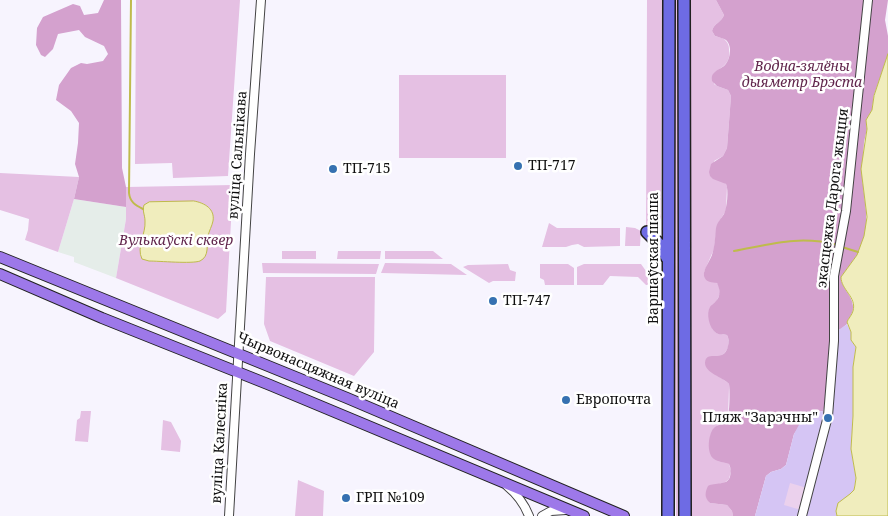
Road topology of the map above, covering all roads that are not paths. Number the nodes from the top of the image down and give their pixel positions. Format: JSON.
{"nodes":[{"id":1,"x":261,"y":0,"type":"edge"},
{"id":2,"x":669,"y":0,"type":"edge"},
{"id":3,"x":684,"y":0,"type":"edge"},
{"id":4,"x":868,"y":0,"type":"edge"},
{"id":5,"x":668,"y":214,"type":"junction"},
{"id":6,"x":0,"y":257,"type":"edge"},
{"id":7,"x":669,"y":263,"type":"junction"},
{"id":8,"x":0,"y":274,"type":"edge"},
{"id":9,"x":238,"y":353,"type":"junction"},
{"id":10,"x":237,"y":372,"type":"junction"},
{"id":11,"x":502,"y":482,"type":"junction"},
{"id":12,"x":668,"y":500,"type":"junction"},
{"id":13,"x":572,"y":511,"type":"junction"},
{"id":14,"x":229,"y":516,"type":"edge"},
{"id":15,"x":529,"y":516,"type":"edge"},
{"id":16,"x":542,"y":516,"type":"edge"},
{"id":17,"x":584,"y":516,"type":"edge"},
{"id":18,"x":624,"y":516,"type":"edge"},
{"id":19,"x":661,"y":516,"type":"edge"},
{"id":20,"x":668,"y":516,"type":"edge"},
{"id":21,"x":685,"y":516,"type":"edge"},
{"id":22,"x":802,"y":516,"type":"edge"}],
"edges":[{"from":1,"to":9,"type":"street","name":"вуліца Сальнікава"},
{"from":2,"to":5,"type":"highway","name":"Варшаўская шаша"},
{"from":3,"to":21,"type":"highway"},
{"from":4,"to":22,"type":"street","name":"экасцежка Дарога жыцця"},
{"from":5,"to":7,"type":"highway","name":"Варшаўская шаша"},
{"from":5,"to":7,"type":"highway"},
{"from":6,"to":9,"type":"main road","name":"Чырвонасцяжная вуліца"},
{"from":7,"to":12,"type":"highway","name":"Варшаўская шаша"},
{"from":8,"to":10,"type":"main road"},
{"from":9,"to":10,"type":"street","name":"вуліца Сальнікава"},
{"from":9,"to":18,"type":"main road","name":"Чырвонасцяжная вуліца"},
{"from":10,"to":11,"type":"main road"},
{"from":10,"to":14,"type":"street","name":"вуліца Калесніка"},
{"from":11,"to":13,"type":"main road"},
{"from":11,"to":15,"type":"street"},
{"from":12,"to":19,"type":"highway"},
{"from":12,"to":20,"type":"highway","name":"Варшаўская шаша"},
{"from":13,"to":16,"type":"street"},
{"from":13,"to":17,"type":"main road"}]}
